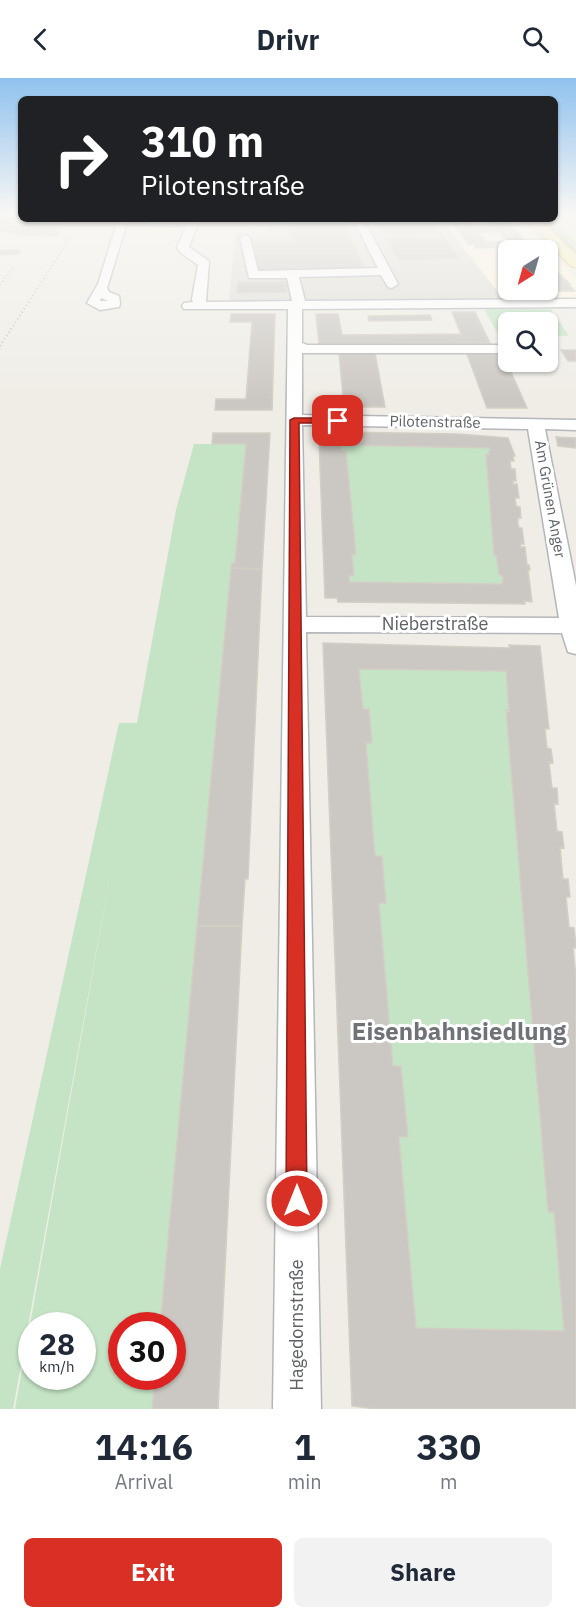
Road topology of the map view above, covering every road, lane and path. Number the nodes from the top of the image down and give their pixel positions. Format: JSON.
{"nodes":[{"id":1,"x":106,"y":277,"type":"edge"},
{"id":2,"x":202,"y":277,"type":"edge"},
{"id":3,"x":293,"y":277,"type":"edge"},
{"id":4,"x":389,"y":277,"type":"edge"},
{"id":5,"x":102,"y":289,"type":"dead end"},
{"id":6,"x":576,"y":303,"type":"edge"},
{"id":7,"x":403,"y":305,"type":"junction"},
{"id":8,"x":297,"y":306,"type":"junction"},
{"id":9,"x":295,"y":345,"type":"junction"},
{"id":10,"x":498,"y":350,"type":"edge"},
{"id":11,"x":294,"y":420,"type":"junction"},
{"id":12,"x":535,"y":423,"type":"junction"},
{"id":13,"x":576,"y":425,"type":"edge"},
{"id":14,"x":295,"y":624,"type":"junction"},
{"id":15,"x":575,"y":632,"type":"edge"},
{"id":16,"x":297,"y":1409,"type":"edge"}],
"edges":[{"from":1,"to":5,"type":"street"},
{"from":2,"to":8,"type":"street"},
{"from":3,"to":8,"type":"street","name":"Hagedornstraße"},
{"from":4,"to":7,"type":"street"},
{"from":6,"to":7,"type":"street"},
{"from":7,"to":8,"type":"street"},
{"from":8,"to":9,"type":"street","name":"Hagedornstraße"},
{"from":9,"to":10,"type":"street"},
{"from":9,"to":11,"type":"street","name":"Hagedornstraße"},
{"from":11,"to":12,"type":"street","name":"Pilotenstraße"},
{"from":11,"to":14,"type":"street","name":"Hagedornstraße"},
{"from":12,"to":13,"type":"street","name":"Pilotenstraße"},
{"from":12,"to":15,"type":"street","name":"Am Grünen Anger"},
{"from":14,"to":15,"type":"street","name":"Nieberstraße"},
{"from":14,"to":16,"type":"street","name":"Hagedornstraße"}]}
